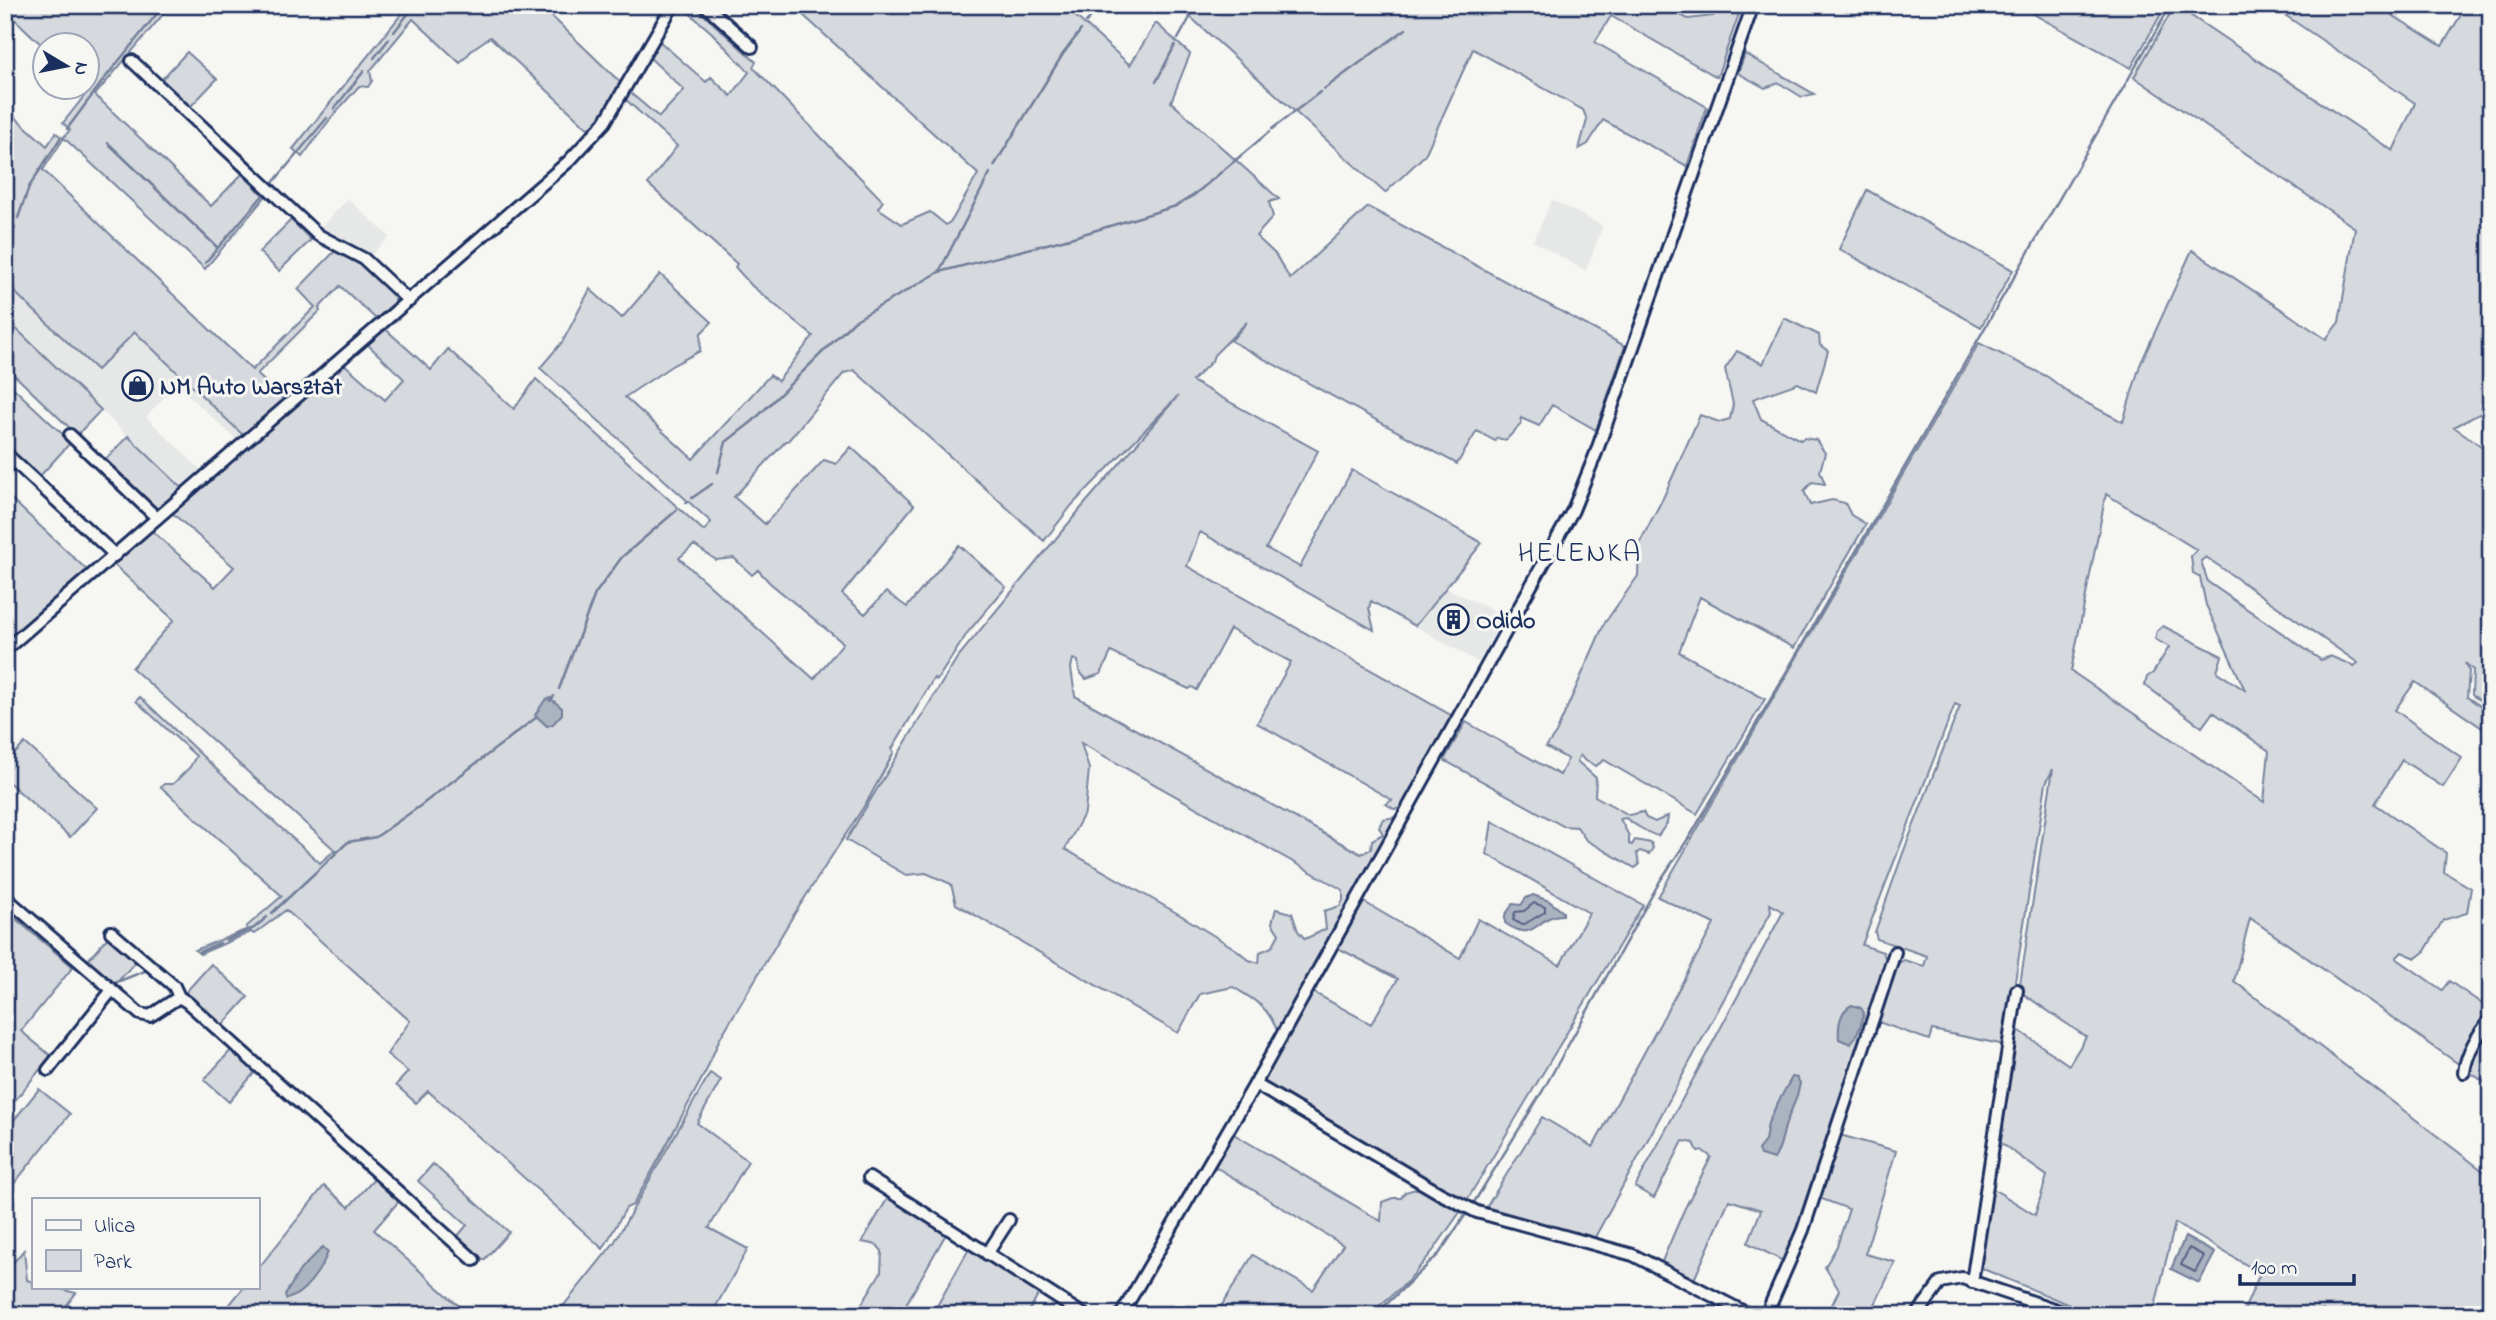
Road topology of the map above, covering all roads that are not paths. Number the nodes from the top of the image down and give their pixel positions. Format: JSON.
{"nodes":[{"id":1,"x":673,"y":5,"type":"edge"},
{"id":2,"x":705,"y":5,"type":"edge"},
{"id":3,"x":1753,"y":5,"type":"edge"},
{"id":4,"x":752,"y":47,"type":"dead end"},
{"id":5,"x":132,"y":61,"type":"dead end"},
{"id":6,"x":409,"y":301,"type":"junction"},
{"id":7,"x":70,"y":435,"type":"dead end"},
{"id":8,"x":5,"y":453,"type":"edge"},
{"id":9,"x":157,"y":518,"type":"junction"},
{"id":10,"x":115,"y":555,"type":"junction"},
{"id":11,"x":5,"y":650,"type":"edge"},
{"id":12,"x":5,"y":897,"type":"edge"},
{"id":13,"x":111,"y":932,"type":"dead end"},
{"id":14,"x":1895,"y":952,"type":"dead end"},
{"id":15,"x":112,"y":990,"type":"junction"},
{"id":16,"x":2017,"y":990,"type":"dead end"},
{"id":17,"x":179,"y":997,"type":"junction"},
{"id":18,"x":2491,"y":1018,"type":"edge"},
{"id":19,"x":48,"y":1070,"type":"dead end"},
{"id":20,"x":2464,"y":1072,"type":"dead end"},
{"id":21,"x":1255,"y":1084,"type":"junction"},
{"id":22,"x":869,"y":1178,"type":"dead end"},
{"id":23,"x":1009,"y":1220,"type":"dead end"},
{"id":24,"x":987,"y":1254,"type":"junction"},
{"id":25,"x":474,"y":1260,"type":"dead end"},
{"id":26,"x":1972,"y":1282,"type":"junction"},
{"id":27,"x":1084,"y":1315,"type":"edge"},
{"id":28,"x":1121,"y":1315,"type":"edge"},
{"id":29,"x":1750,"y":1315,"type":"edge"},
{"id":30,"x":1766,"y":1315,"type":"edge"},
{"id":31,"x":1917,"y":1315,"type":"edge"},
{"id":32,"x":2071,"y":1315,"type":"edge"}],
"edges":[{"from":1,"to":6,"type":"street"},
{"from":2,"to":4,"type":"street"},
{"from":3,"to":21,"type":"street"},
{"from":5,"to":6,"type":"street"},
{"from":6,"to":9,"type":"street"},
{"from":7,"to":9,"type":"street"},
{"from":8,"to":10,"type":"street"},
{"from":9,"to":10,"type":"street"},
{"from":10,"to":11,"type":"street"},
{"from":12,"to":15,"type":"street"},
{"from":13,"to":17,"type":"street"},
{"from":14,"to":30,"type":"street"},
{"from":15,"to":17,"type":"street"},
{"from":15,"to":19,"type":"street"},
{"from":16,"to":26,"type":"street"},
{"from":17,"to":25,"type":"street"},
{"from":18,"to":20,"type":"street"},
{"from":21,"to":28,"type":"street"},
{"from":21,"to":29,"type":"street"},
{"from":22,"to":24,"type":"street"},
{"from":23,"to":24,"type":"street"},
{"from":24,"to":27,"type":"street"},
{"from":26,"to":31,"type":"street"},
{"from":26,"to":32,"type":"street"}]}
